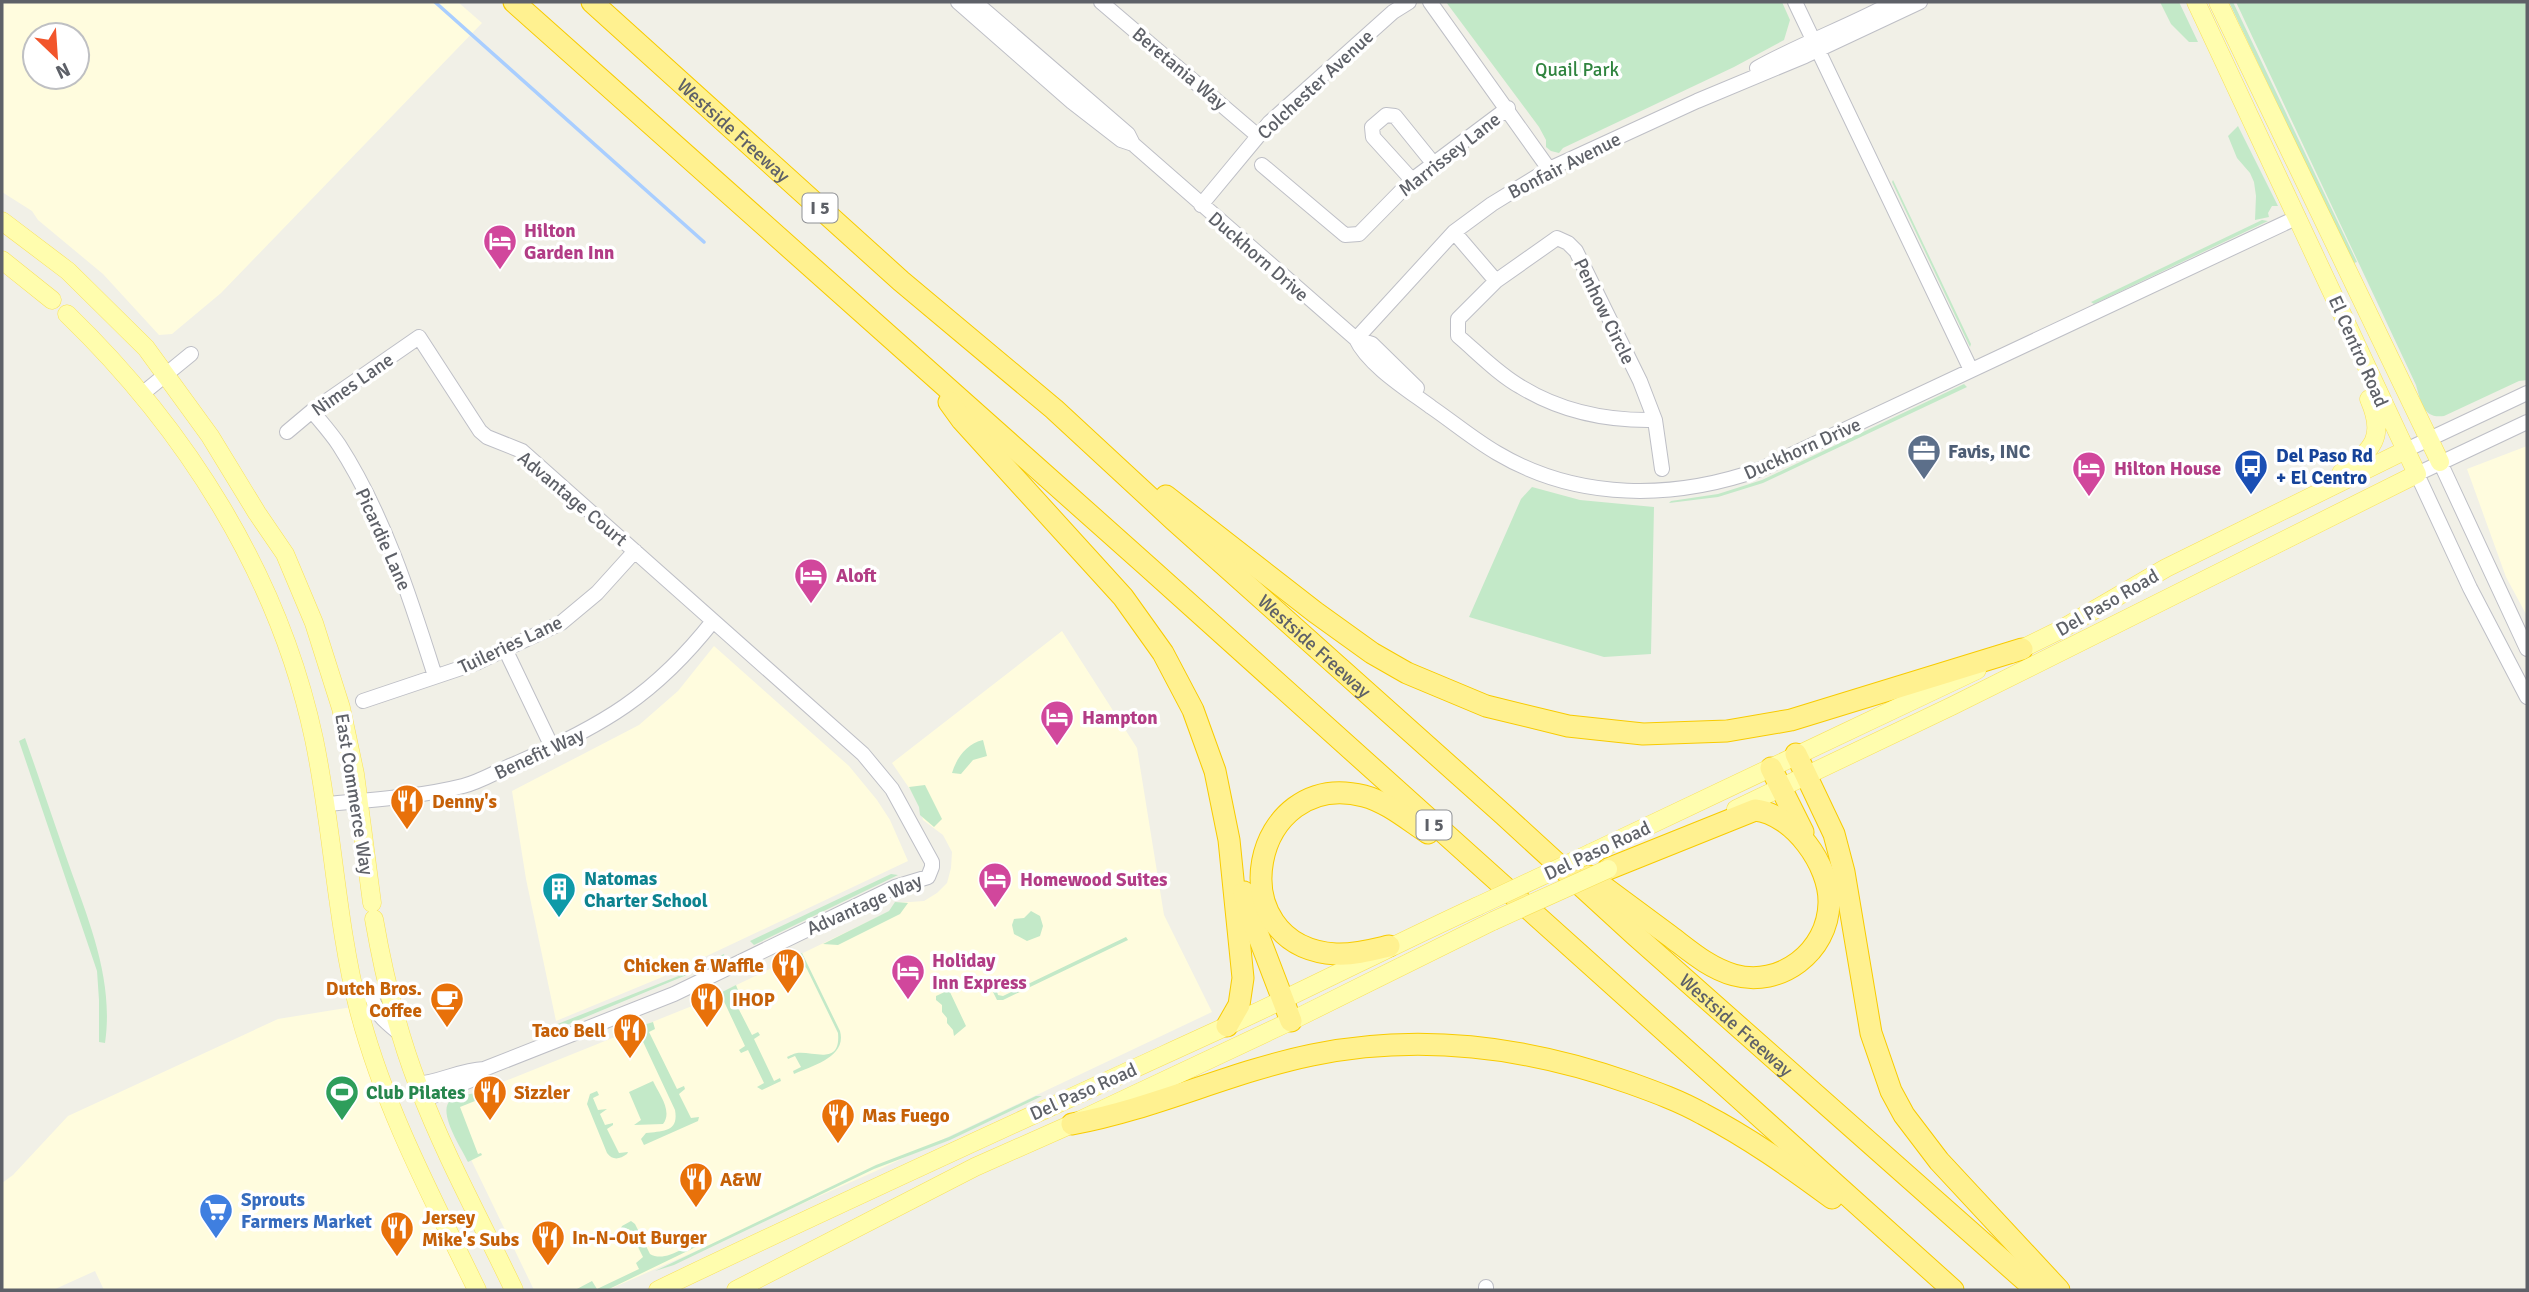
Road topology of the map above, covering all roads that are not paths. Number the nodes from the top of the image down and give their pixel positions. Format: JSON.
{"nodes":[{"id":1,"x":514,"y":2,"type":"edge"},
{"id":2,"x":592,"y":2,"type":"edge"},
{"id":3,"x":958,"y":2,"type":"edge"},
{"id":4,"x":975,"y":2,"type":"edge"},
{"id":5,"x":1101,"y":2,"type":"edge"},
{"id":6,"x":1409,"y":2,"type":"edge"},
{"id":7,"x":1416,"y":2,"type":"edge"},
{"id":8,"x":1431,"y":2,"type":"edge"},
{"id":9,"x":1795,"y":2,"type":"edge"},
{"id":10,"x":1895,"y":2,"type":"edge"},
{"id":11,"x":1920,"y":2,"type":"edge"},
{"id":12,"x":2196,"y":2,"type":"edge"},
{"id":13,"x":2218,"y":2,"type":"edge"},
{"id":14,"x":1816,"y":45,"type":"junction"},
{"id":15,"x":1508,"y":108,"type":"junction"},
{"id":16,"x":1258,"y":136,"type":"junction"},
{"id":17,"x":1133,"y":144,"type":"junction"},
{"id":18,"x":1433,"y":163,"type":"junction"},
{"id":19,"x":1262,"y":165,"type":"dead end"},
{"id":20,"x":1549,"y":169,"type":"junction"},
{"id":21,"x":1412,"y":180,"type":"junction"},
{"id":22,"x":1201,"y":205,"type":"junction"},
{"id":23,"x":2298,"y":217,"type":"junction"},
{"id":24,"x":2,"y":221,"type":"edge"},
{"id":25,"x":1454,"y":232,"type":"junction"},
{"id":26,"x":2,"y":260,"type":"edge"},
{"id":27,"x":1496,"y":281,"type":"junction"},
{"id":28,"x":2352,"y":282,"type":"junction"},
{"id":29,"x":52,"y":300,"type":"joint"},
{"id":30,"x":67,"y":314,"type":"joint"},
{"id":31,"x":419,"y":337,"type":"joint"},
{"id":32,"x":1356,"y":339,"type":"junction"},
{"id":33,"x":2354,"y":339,"type":"junction"},
{"id":34,"x":191,"y":354,"type":"dead end"},
{"id":35,"x":926,"y":369,"type":"junction"},
{"id":36,"x":1971,"y":370,"type":"junction"},
{"id":37,"x":165,"y":375,"type":"junction"},
{"id":38,"x":2527,"y":393,"type":"edge"},
{"id":39,"x":142,"y":394,"type":"junction"},
{"id":40,"x":1054,"y":409,"type":"junction"},
{"id":41,"x":312,"y":411,"type":"junction"},
{"id":42,"x":1656,"y":421,"type":"junction"},
{"id":43,"x":2527,"y":422,"type":"edge"},
{"id":44,"x":286,"y":432,"type":"dead end"},
{"id":45,"x":2430,"y":439,"type":"junction"},
{"id":46,"x":2406,"y":450,"type":"junction"},
{"id":47,"x":2440,"y":462,"type":"junction"},
{"id":48,"x":1662,"y":469,"type":"dead end"},
{"id":49,"x":2417,"y":474,"type":"junction"},
{"id":50,"x":2305,"y":499,"type":"junction"},
{"id":51,"x":635,"y":551,"type":"junction"},
{"id":52,"x":713,"y":621,"type":"junction"},
{"id":53,"x":505,"y":649,"type":"junction"},
{"id":54,"x":2022,"y":649,"type":"junction"},
{"id":55,"x":2527,"y":649,"type":"edge"},
{"id":56,"x":435,"y":677,"type":"junction"},
{"id":57,"x":2527,"y":697,"type":"edge"},
{"id":58,"x":363,"y":701,"type":"dead end"},
{"id":59,"x":552,"y":747,"type":"junction"},
{"id":60,"x":1796,"y":754,"type":"junction"},
{"id":61,"x":1771,"y":768,"type":"junction"},
{"id":62,"x":1805,"y":777,"type":"junction"},
{"id":63,"x":1780,"y":789,"type":"junction"},
{"id":64,"x":359,"y":801,"type":"junction"},
{"id":65,"x":326,"y":804,"type":"junction"},
{"id":66,"x":1504,"y":815,"type":"junction"},
{"id":67,"x":1229,"y":840,"type":"junction"},
{"id":68,"x":1810,"y":850,"type":"junction"},
{"id":69,"x":1608,"y":869,"type":"junction"},
{"id":70,"x":1488,"y":874,"type":"junction"},
{"id":71,"x":1389,"y":946,"type":"junction"},
{"id":72,"x":355,"y":994,"type":"junction"},
{"id":73,"x":1282,"y":1000,"type":"junction"},
{"id":74,"x":1291,"y":1021,"type":"junction"},
{"id":75,"x":1227,"y":1026,"type":"junction"},
{"id":76,"x":401,"y":1035,"type":"junction"},
{"id":77,"x":421,"y":1092,"type":"junction"},
{"id":78,"x":1072,"y":1124,"type":"junction"},
{"id":79,"x":1948,"y":1286,"type":"edge"},
{"id":80,"x":477,"y":1290,"type":"edge"},
{"id":81,"x":514,"y":1290,"type":"edge"},
{"id":82,"x":658,"y":1290,"type":"edge"},
{"id":83,"x":736,"y":1290,"type":"edge"},
{"id":84,"x":2036,"y":1290,"type":"edge"},
{"id":85,"x":2059,"y":1290,"type":"edge"}],
"edges":[{"from":1,"to":35,"type":"highway","number":"I 5"},
{"from":2,"to":40,"type":"highway","name":"Westside Freeway","number":"I 5"},
{"from":3,"to":17,"type":"street","name":"Duckhorn Drive"},
{"from":4,"to":17,"type":"street","name":"Duckhorn Drive"},
{"from":5,"to":16,"type":"street","name":"Beretania Way"},
{"from":6,"to":16,"type":"street","name":"Colchester Avenue"},
{"from":7,"to":8,"type":"street"},
{"from":8,"to":15,"type":"street"},
{"from":9,"to":14,"type":"street"},
{"from":10,"to":14,"type":"street","name":"Bonfair Avenue"},
{"from":11,"to":14,"type":"street","name":"Bonfair Avenue"},
{"from":12,"to":23,"type":"main road","name":"El Centro Road"},
{"from":13,"to":28,"type":"main road","name":"El Centro Road"},
{"from":14,"to":20,"type":"street","name":"Bonfair Avenue"},
{"from":14,"to":36,"type":"street"},
{"from":15,"to":18,"type":"street","name":"Marrissey Lane"},
{"from":15,"to":20,"type":"street"},
{"from":16,"to":22,"type":"street","name":"Colchester Avenue"},
{"from":17,"to":22,"type":"street","name":"Duckhorn Drive"},
{"from":18,"to":21,"type":"street","name":"Marrissey Lane"},
{"from":18,"to":21,"type":"street"},
{"from":19,"to":21,"type":"street","name":"Marrissey Lane"},
{"from":20,"to":25,"type":"street","name":"Bonfair Avenue"},
{"from":22,"to":32,"type":"street","name":"Duckhorn Drive"},
{"from":23,"to":28,"type":"main road"},
{"from":23,"to":33,"type":"main road","name":"El Centro Road"},
{"from":23,"to":36,"type":"street","name":"Duckhorn Drive"},
{"from":24,"to":37,"type":"main road","name":"East Commerce Way"},
{"from":25,"to":27,"type":"street"},
{"from":25,"to":32,"type":"street","name":"Bonfair Avenue"},
{"from":26,"to":29,"type":"main road","name":"East Commerce Way"},
{"from":27,"to":42,"type":"street","name":"Penhow Circle"},
{"from":27,"to":42,"type":"street","name":"Penhow Circle"},
{"from":28,"to":45,"type":"main road","name":"El Centro Road"},
{"from":29,"to":30,"type":"street","name":"East Commerce Way"},
{"from":30,"to":39,"type":"main road","name":"East Commerce Way"},
{"from":31,"to":41,"type":"street","name":"Nimes Lane"},
{"from":31,"to":51,"type":"street","name":"Advantage Court"},
{"from":32,"to":36,"type":"street","name":"Duckhorn Drive"},
{"from":33,"to":46,"type":"main road","name":"El Centro Road"},
{"from":33,"to":50,"type":"main road"},
{"from":34,"to":37,"type":"street"},
{"from":35,"to":67,"type":"highway"},
{"from":35,"to":70,"type":"highway","number":"I 5"},
{"from":37,"to":39,"type":"street"},
{"from":37,"to":64,"type":"main road","name":"East Commerce Way"},
{"from":38,"to":45,"type":"street","name":"Del Paso Road"},
{"from":39,"to":65,"type":"main road","name":"East Commerce Way"},
{"from":40,"to":54,"type":"highway"},
{"from":40,"to":66,"type":"highway","name":"Westside Freeway","number":"I 5"},
{"from":41,"to":44,"type":"street","name":"Nimes Lane"},
{"from":41,"to":56,"type":"street","name":"Picardie Lane"},
{"from":42,"to":48,"type":"street","name":"Penhow Circle"},
{"from":43,"to":47,"type":"street","name":"Del Paso Road"},
{"from":45,"to":46,"type":"street","name":"Del Paso Road"},
{"from":45,"to":47,"type":"main road","name":"El Centro Road"},
{"from":46,"to":49,"type":"main road","name":"El Centro Road"},
{"from":46,"to":50,"type":"main road","name":"Del Paso Road"},
{"from":47,"to":49,"type":"street","name":"Del Paso Road"},
{"from":47,"to":55,"type":"street","name":"El Centro Road"},
{"from":49,"to":57,"type":"street","name":"El Centro Road"},
{"from":49,"to":62,"type":"main road","name":"Del Paso Road"},
{"from":50,"to":54,"type":"main road","name":"Del Paso Road"},
{"from":51,"to":52,"type":"street","name":"Advantage Court"},
{"from":51,"to":53,"type":"street","name":"Tuileries Lane"},
{"from":52,"to":59,"type":"street","name":"Benefit Way"},
{"from":52,"to":77,"type":"street","name":"Advantage Way"},
{"from":53,"to":56,"type":"street","name":"Tuileries Lane"},
{"from":53,"to":59,"type":"street"},
{"from":54,"to":60,"type":"main road","name":"Del Paso Road"},
{"from":56,"to":58,"type":"street","name":"Tuileries Lane"},
{"from":59,"to":64,"type":"street","name":"Benefit Way"},
{"from":60,"to":61,"type":"main road","name":"Del Paso Road"},
{"from":60,"to":62,"type":"highway"},
{"from":61,"to":63,"type":"highway"},
{"from":61,"to":71,"type":"main road","name":"Del Paso Road","bridge":true},
{"from":62,"to":63,"type":"main road","name":"Del Paso Road"},
{"from":62,"to":85,"type":"highway"},
{"from":63,"to":68,"type":"highway"},
{"from":63,"to":69,"type":"main road","name":"Del Paso Road"},
{"from":64,"to":65,"type":"street","name":"Benefit Way"},
{"from":64,"to":76,"type":"main road","name":"East Commerce Way"},
{"from":65,"to":72,"type":"main road","name":"East Commerce Way"},
{"from":66,"to":68,"type":"highway"},
{"from":66,"to":84,"type":"highway","name":"Westside Freeway","number":"I 5"},
{"from":67,"to":73,"type":"highway"},
{"from":67,"to":75,"type":"highway"},
{"from":68,"to":69,"type":"highway"},
{"from":69,"to":74,"type":"main road","name":"Del Paso Road","bridge":true},
{"from":70,"to":71,"type":"highway"},
{"from":70,"to":79,"type":"highway","number":"I 5"},
{"from":71,"to":73,"type":"main road","name":"Del Paso Road"},
{"from":72,"to":76,"type":"street"},
{"from":72,"to":80,"type":"main road","name":"East Commerce Way"},
{"from":73,"to":74,"type":"highway"},
{"from":73,"to":75,"type":"main road","name":"Del Paso Road"},
{"from":74,"to":78,"type":"main road","name":"Del Paso Road"},
{"from":75,"to":82,"type":"main road","name":"Del Paso Road"},
{"from":76,"to":77,"type":"main road","name":"East Commerce Way"},
{"from":77,"to":81,"type":"main road","name":"East Commerce Way"},
{"from":78,"to":79,"type":"highway"},
{"from":78,"to":83,"type":"main road","name":"Del Paso Road"}]}
